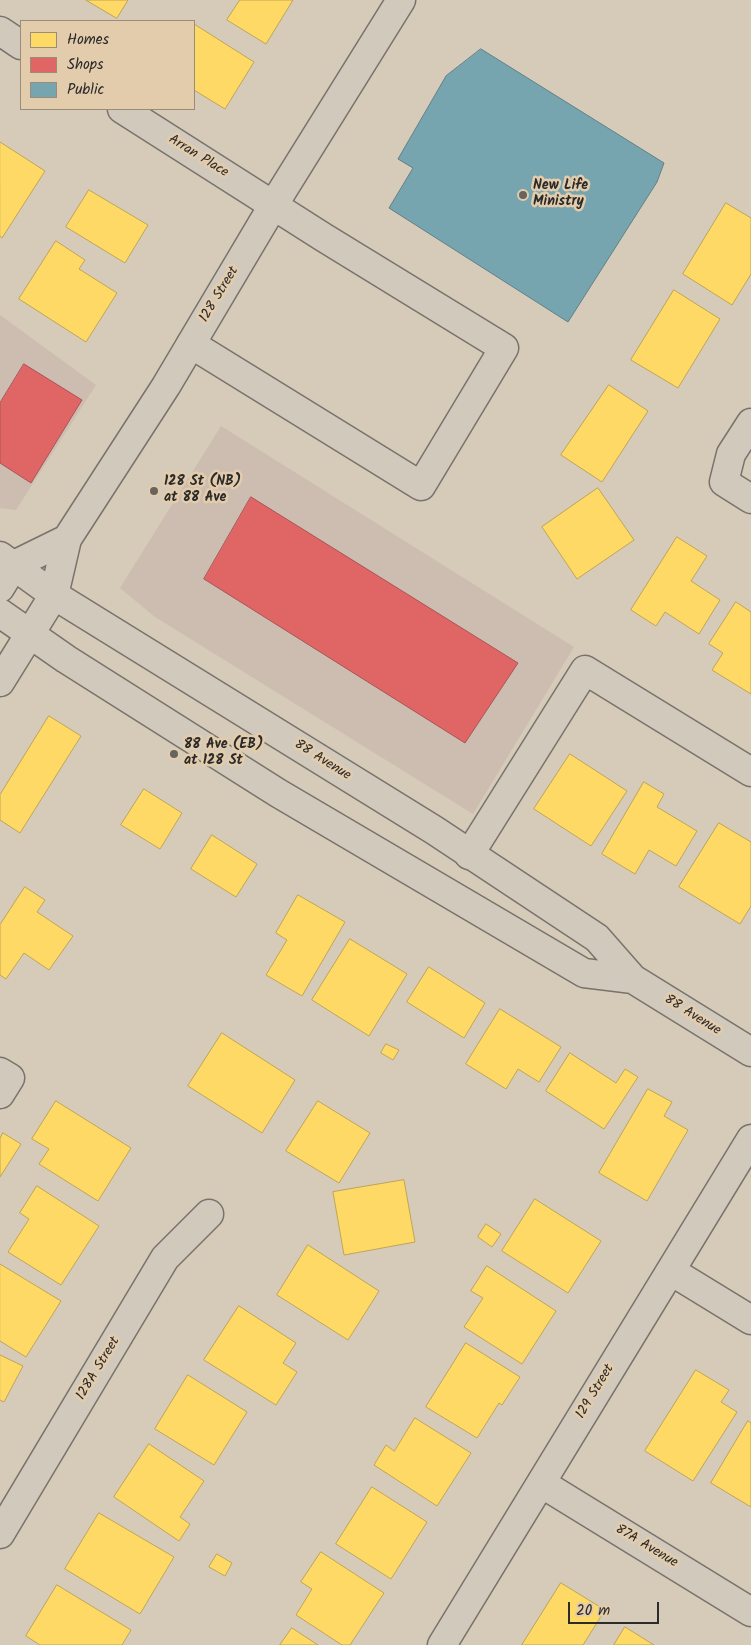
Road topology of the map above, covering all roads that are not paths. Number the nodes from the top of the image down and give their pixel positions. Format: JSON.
{"nodes":[{"id":1,"x":401,"y":0,"type":"edge"},
{"id":2,"x":0,"y":32,"type":"edge"},
{"id":3,"x":20,"y":44,"type":"edge"},
{"id":4,"x":124,"y":110,"type":"edge"},
{"id":5,"x":274,"y":204,"type":"junction"},
{"id":6,"x":191,"y":344,"type":"junction"},
{"id":7,"x":751,"y":423,"type":"edge"},
{"id":8,"x":751,"y":499,"type":"edge"},
{"id":9,"x":67,"y":539,"type":"junction"},
{"id":10,"x":7,"y":561,"type":"edge"},
{"id":11,"x":0,"y":588,"type":"edge"},
{"id":12,"x":54,"y":595,"type":"junction"},
{"id":13,"x":0,"y":613,"type":"edge"},
{"id":14,"x":29,"y":634,"type":"junction"},
{"id":15,"x":0,"y":682,"type":"edge"},
{"id":16,"x":751,"y":772,"type":"edge"},
{"id":17,"x":469,"y":855,"type":"junction"},
{"id":18,"x":633,"y":979,"type":"junction"},
{"id":19,"x":751,"y":1052,"type":"edge"},
{"id":20,"x":0,"y":1072,"type":"edge"},
{"id":21,"x":0,"y":1094,"type":"edge"},
{"id":22,"x":751,"y":1139,"type":"edge"},
{"id":23,"x":209,"y":1214,"type":"dead end"},
{"id":24,"x":671,"y":1270,"type":"junction"},
{"id":25,"x":751,"y":1320,"type":"edge"},
{"id":26,"x":541,"y":1483,"type":"junction"},
{"id":27,"x":0,"y":1534,"type":"edge"},
{"id":28,"x":751,"y":1612,"type":"edge"},
{"id":29,"x":442,"y":1645,"type":"edge"}],
"edges":[{"from":1,"to":5,"type":"main road","name":"128 Street"},
{"from":2,"to":3,"type":"main road"},
{"from":4,"to":5,"type":"main road","name":"Arran Place"},
{"from":5,"to":6,"type":"main road","name":"128 Street"},
{"from":5,"to":6,"type":"main road","name":"Arran Place"},
{"from":6,"to":9,"type":"main road","name":"128 Street"},
{"from":7,"to":8,"type":"main road"},
{"from":9,"to":10,"type":"main road"},
{"from":9,"to":12,"type":"main road","name":"128 Street"},
{"from":10,"to":11,"type":"main road"},
{"from":10,"to":12,"type":"main road","name":"88 Avenue"},
{"from":12,"to":14,"type":"main road","name":"128 Street"},
{"from":12,"to":17,"type":"main road","name":"88 Avenue"},
{"from":13,"to":14,"type":"main road","name":"88 Avenue"},
{"from":14,"to":15,"type":"main road"},
{"from":14,"to":18,"type":"main road","name":"88 Avenue"},
{"from":16,"to":17,"type":"main road"},
{"from":17,"to":18,"type":"main road","name":"88 Avenue"},
{"from":18,"to":19,"type":"main road","name":"88 Avenue"},
{"from":20,"to":21,"type":"main road"},
{"from":22,"to":24,"type":"main road","name":"129 Street"},
{"from":23,"to":27,"type":"main road","name":"128A Street"},
{"from":24,"to":25,"type":"main road"},
{"from":24,"to":26,"type":"main road","name":"129 Street"},
{"from":26,"to":28,"type":"main road","name":"87A Avenue"},
{"from":26,"to":29,"type":"main road","name":"129 Street"}]}
